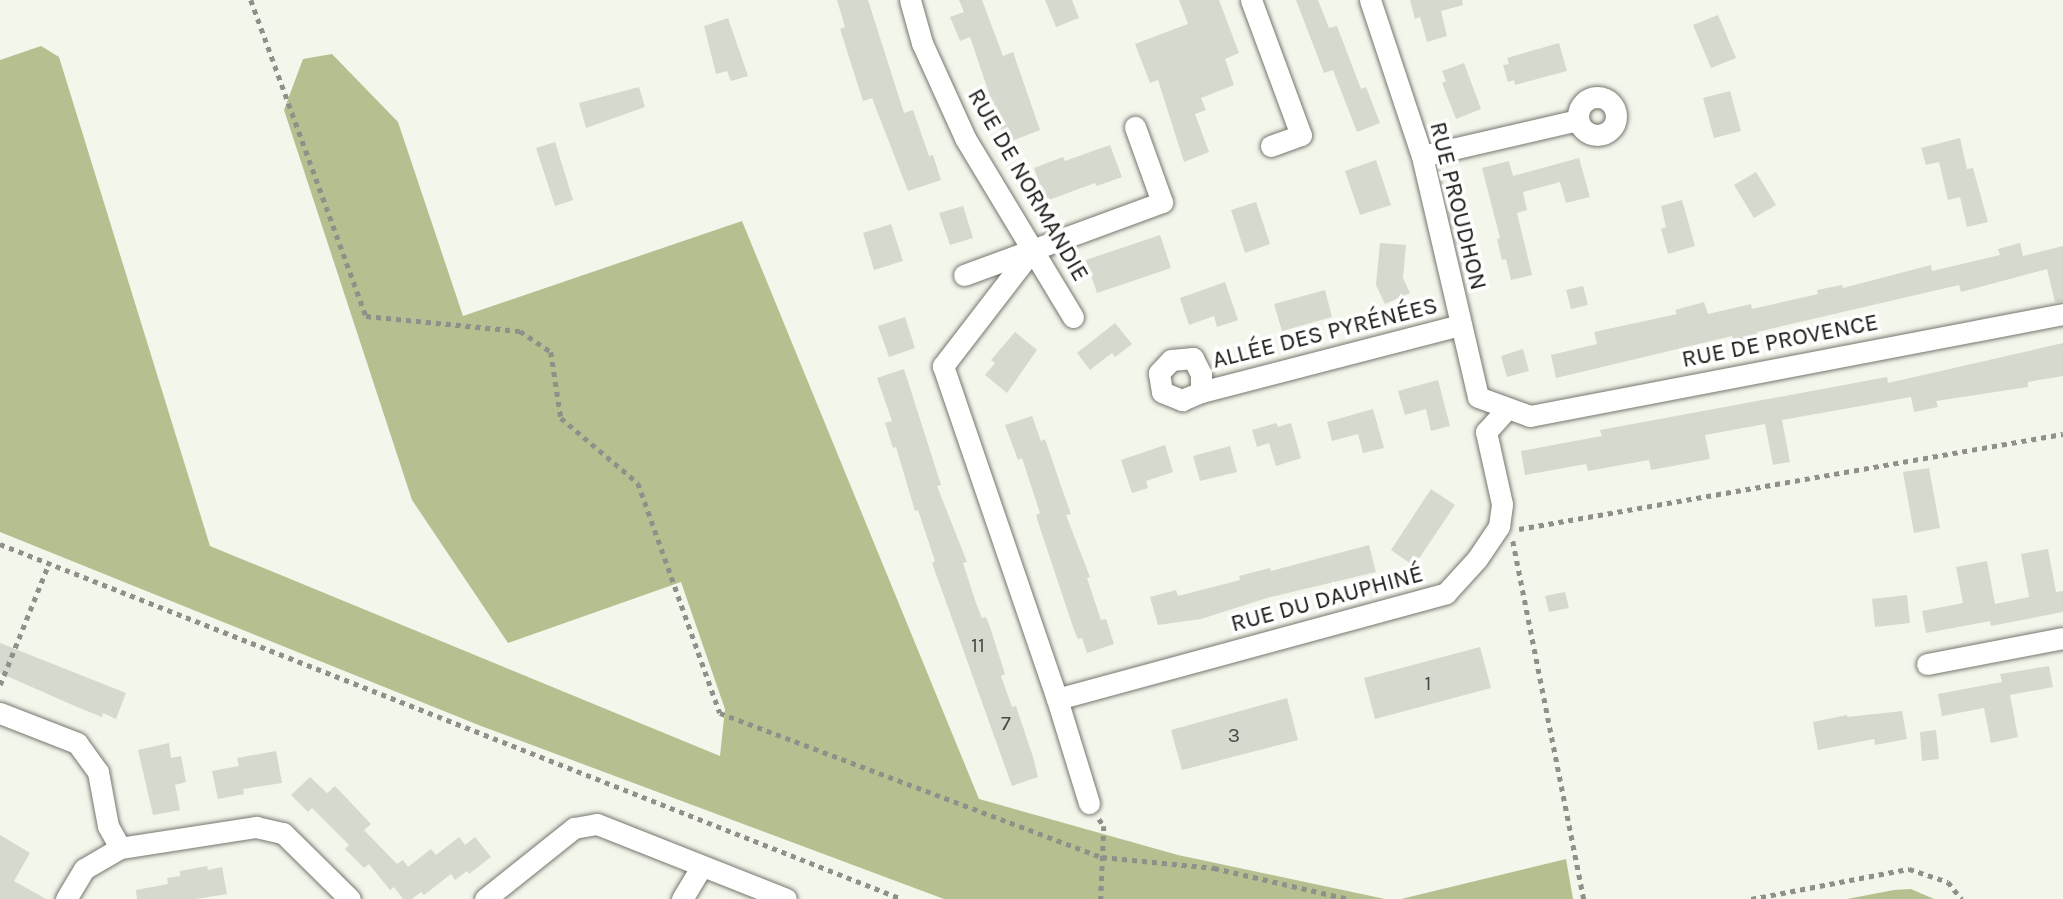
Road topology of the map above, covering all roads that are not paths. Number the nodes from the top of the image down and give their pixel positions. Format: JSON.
{"nodes":[{"id":1,"x":910,"y":0,"type":"edge"},
{"id":2,"x":1251,"y":0,"type":"edge"},
{"id":3,"x":1370,"y":0,"type":"edge"},
{"id":4,"x":1578,"y":120,"type":"dead end"},
{"id":5,"x":1135,"y":127,"type":"dead end"},
{"id":6,"x":1271,"y":146,"type":"dead end"},
{"id":7,"x":1422,"y":156,"type":"junction"},
{"id":8,"x":1033,"y":249,"type":"junction"},
{"id":9,"x":964,"y":275,"type":"dead end"},
{"id":10,"x":2063,"y":314,"type":"edge"},
{"id":11,"x":1073,"y":317,"type":"dead end"},
{"id":12,"x":1461,"y":325,"type":"junction"},
{"id":13,"x":1202,"y":392,"type":"dead end"},
{"id":14,"x":1507,"y":409,"type":"junction"},
{"id":15,"x":2063,"y":638,"type":"edge"},
{"id":16,"x":1927,"y":664,"type":"dead end"},
{"id":17,"x":1058,"y":699,"type":"junction"},
{"id":18,"x":0,"y":713,"type":"edge"},
{"id":19,"x":1089,"y":803,"type":"road end"},
{"id":20,"x":120,"y":848,"type":"junction"},
{"id":21,"x":701,"y":866,"type":"junction"},
{"id":22,"x":66,"y":899,"type":"edge"},
{"id":23,"x":350,"y":899,"type":"edge"},
{"id":24,"x":485,"y":899,"type":"edge"},
{"id":25,"x":681,"y":899,"type":"edge"},
{"id":26,"x":786,"y":899,"type":"edge"}],
"edges":[{"from":1,"to":8,"type":"street","name":"RUE DE NORMANDIE"},
{"from":2,"to":6,"type":"street"},
{"from":3,"to":7,"type":"street","name":"RUE PROUDHON"},
{"from":4,"to":7,"type":"street"},
{"from":5,"to":8,"type":"street"},
{"from":7,"to":12,"type":"street","name":"RUE PROUDHON"},
{"from":8,"to":9,"type":"street"},
{"from":8,"to":11,"type":"street","name":"RUE DE NORMANDIE"},
{"from":8,"to":17,"type":"street"},
{"from":10,"to":14,"type":"street","name":"RUE DE PROVENCE"},
{"from":12,"to":13,"type":"street","name":"ALLÉE DES PYRÉNÉES"},
{"from":12,"to":14,"type":"street","name":"RUE PROUDHON"},
{"from":14,"to":17,"type":"street","name":"RUE DU DAUPHINÉ"},
{"from":15,"to":16,"type":"street"},
{"from":17,"to":19,"type":"street"},
{"from":18,"to":20,"type":"street"},
{"from":20,"to":22,"type":"street"},
{"from":20,"to":23,"type":"street"},
{"from":21,"to":24,"type":"street"},
{"from":21,"to":25,"type":"street"},
{"from":21,"to":26,"type":"street"}]}
